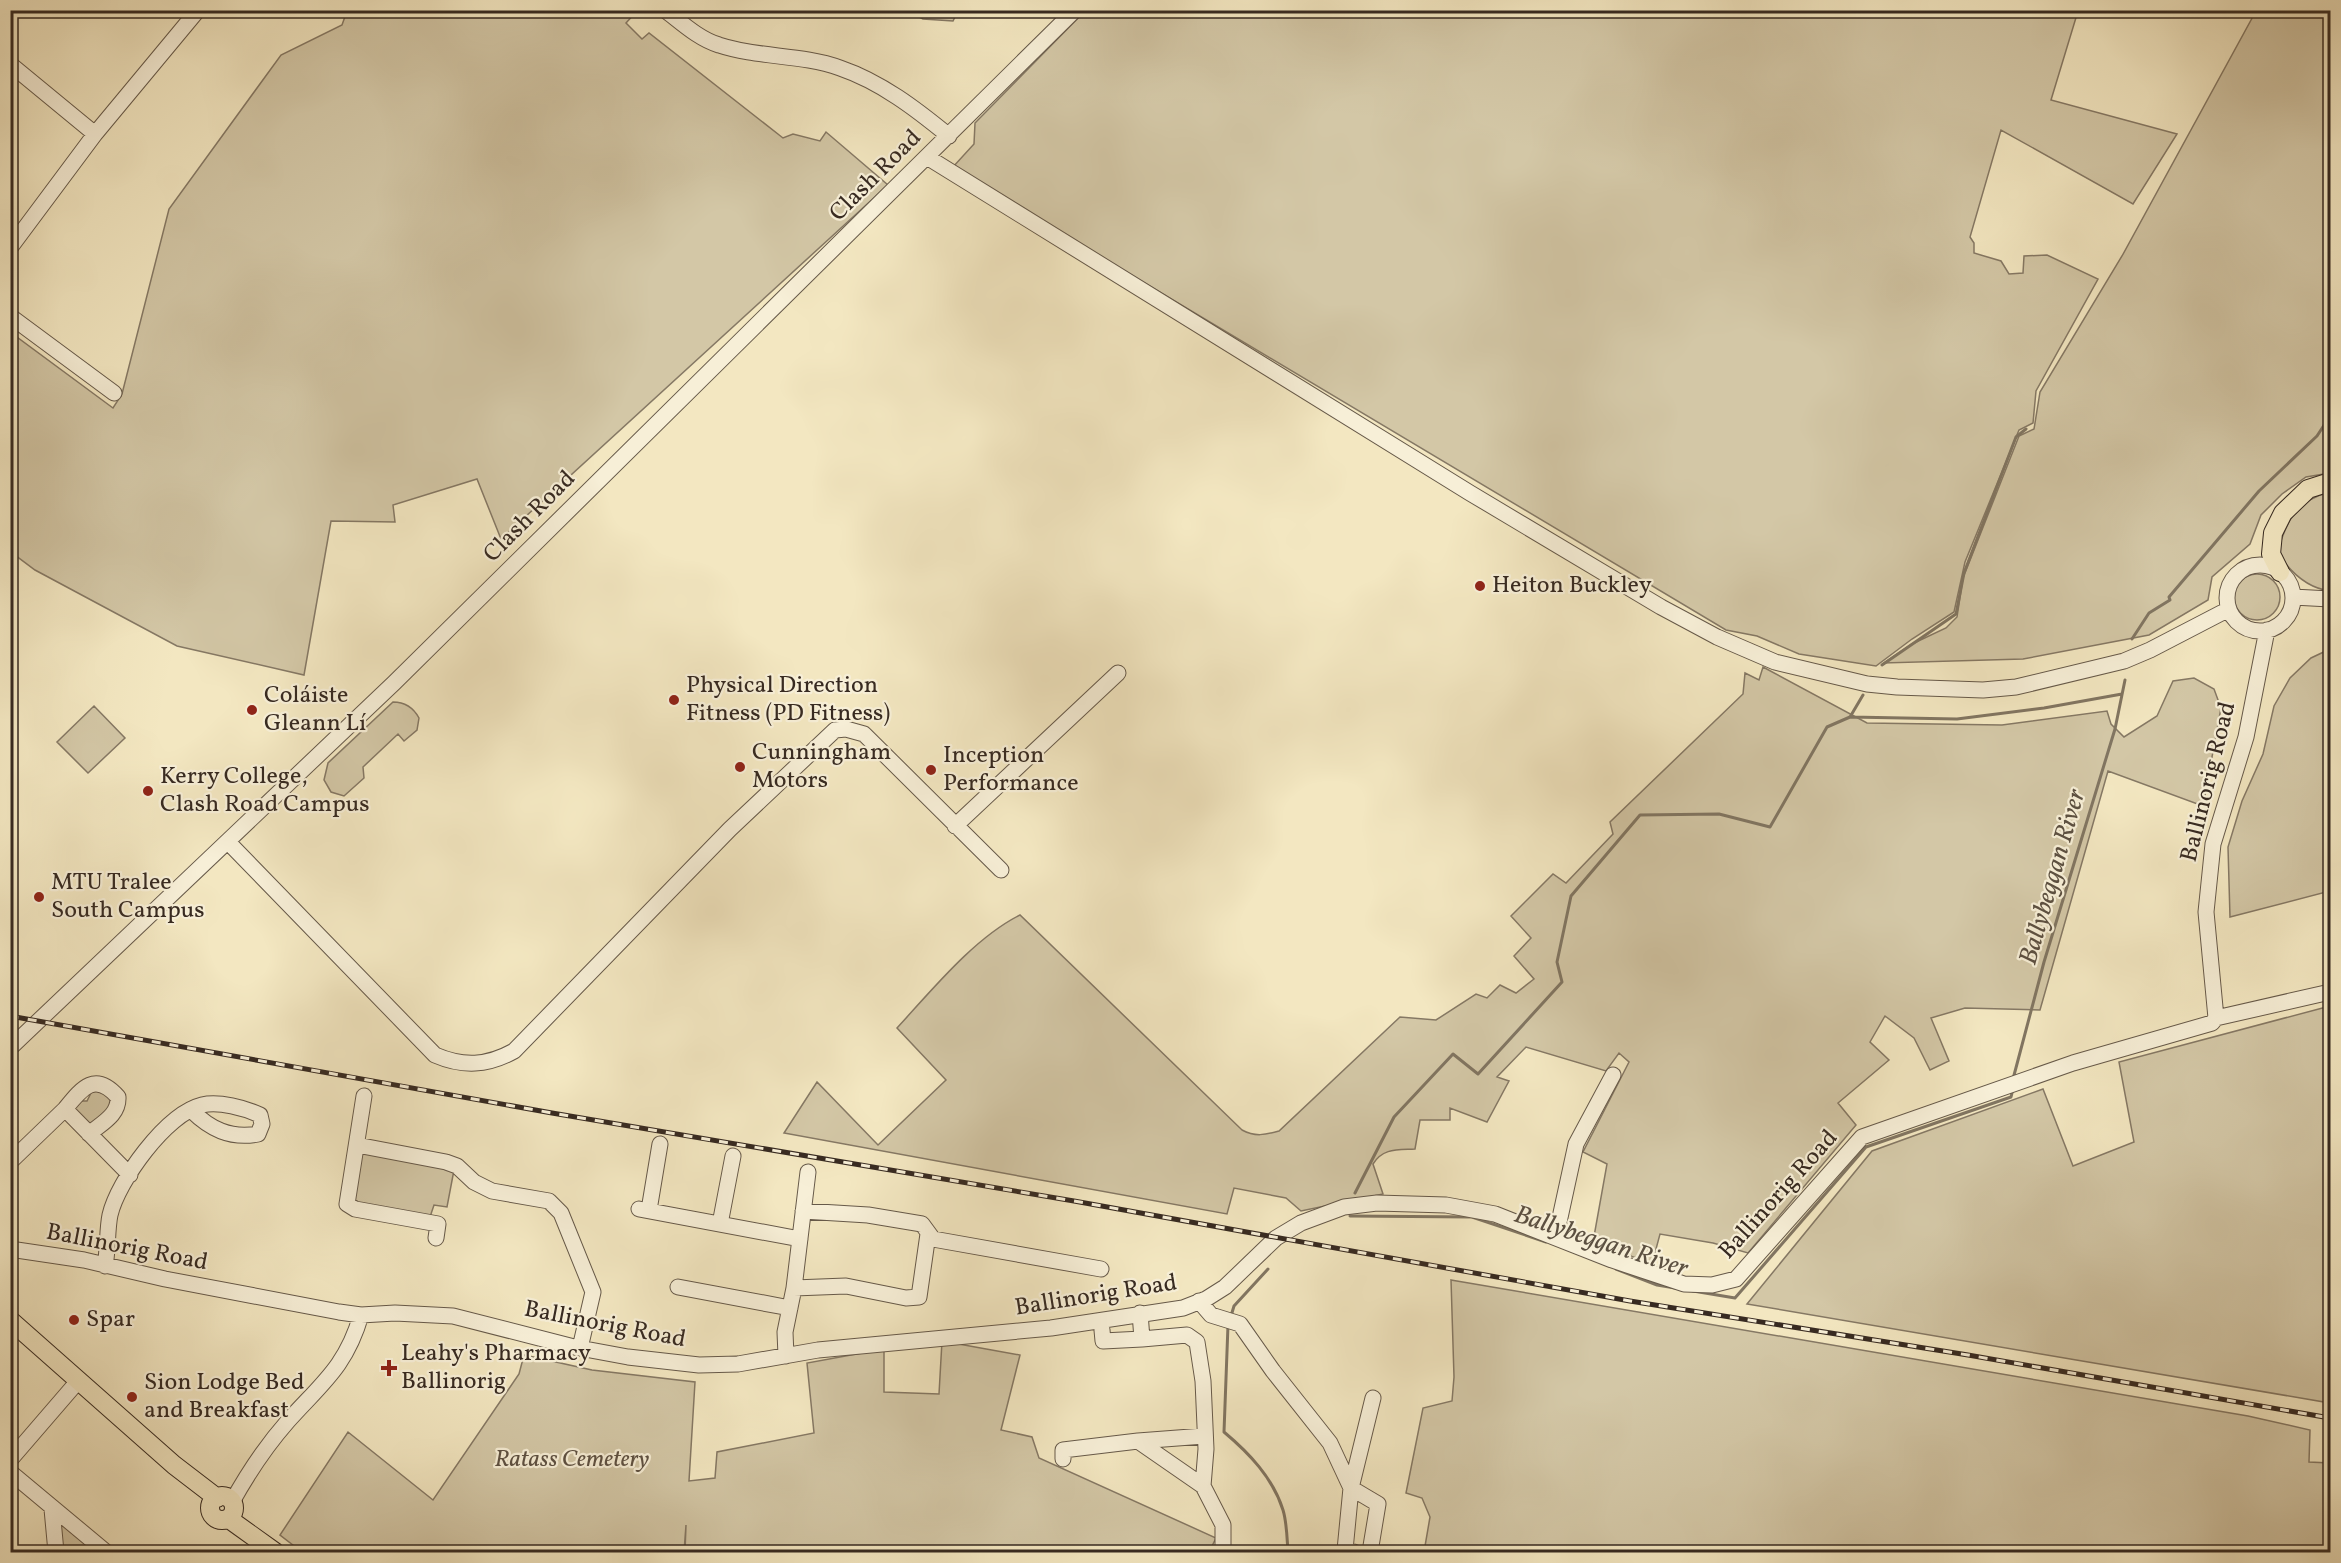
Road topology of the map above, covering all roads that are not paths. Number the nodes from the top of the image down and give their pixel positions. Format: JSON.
{"nodes":[{"id":1,"x":198,"y":10,"type":"edge"},
{"id":2,"x":665,"y":10,"type":"edge"},
{"id":3,"x":1075,"y":10,"type":"edge"},
{"id":4,"x":10,"y":64,"type":"edge"},
{"id":5,"x":95,"y":134,"type":"junction"},
{"id":6,"x":949,"y":136,"type":"junction"},
{"id":7,"x":927,"y":157,"type":"junction"},
{"id":8,"x":10,"y":248,"type":"edge"},
{"id":9,"x":10,"y":316,"type":"edge"},
{"id":10,"x":114,"y":393,"type":"dead end"},
{"id":11,"x":2331,"y":482,"type":"edge"},
{"id":12,"x":2280,"y":572,"type":"junction"},
{"id":13,"x":2293,"y":597,"type":"junction"},
{"id":14,"x":2331,"y":599,"type":"edge"},
{"id":15,"x":2229,"y":609,"type":"junction"},
{"id":16,"x":2267,"y":630,"type":"junction"},
{"id":17,"x":1118,"y":673,"type":"dead end"},
{"id":18,"x":955,"y":826,"type":"junction"},
{"id":19,"x":228,"y":842,"type":"junction"},
{"id":20,"x":1001,"y":870,"type":"dead end"},
{"id":21,"x":2331,"y":992,"type":"edge"},
{"id":22,"x":2216,"y":1018,"type":"junction"},
{"id":23,"x":10,"y":1048,"type":"edge"},
{"id":24,"x":1613,"y":1075,"type":"dead end"},
{"id":25,"x":364,"y":1096,"type":"dead end"},
{"id":26,"x":65,"y":1109,"type":"junction"},
{"id":27,"x":191,"y":1110,"type":"dead end"},
{"id":28,"x":89,"y":1134,"type":"junction"},
{"id":29,"x":660,"y":1144,"type":"dead end"},
{"id":30,"x":357,"y":1145,"type":"junction"},
{"id":31,"x":733,"y":1156,"type":"dead end"},
{"id":32,"x":10,"y":1162,"type":"edge"},
{"id":33,"x":808,"y":1172,"type":"dead end"},
{"id":34,"x":130,"y":1175,"type":"junction"},
{"id":35,"x":803,"y":1211,"type":"junction"},
{"id":36,"x":720,"y":1224,"type":"junction"},
{"id":37,"x":927,"y":1234,"type":"junction"},
{"id":38,"x":1556,"y":1236,"type":"junction"},
{"id":39,"x":436,"y":1238,"type":"dead end"},
{"id":40,"x":800,"y":1239,"type":"junction"},
{"id":41,"x":10,"y":1249,"type":"edge"},
{"id":42,"x":105,"y":1266,"type":"junction"},
{"id":43,"x":1101,"y":1269,"type":"dead end"},
{"id":44,"x":678,"y":1287,"type":"dead end"},
{"id":45,"x":794,"y":1288,"type":"junction"},
{"id":46,"x":1199,"y":1301,"type":"junction"},
{"id":47,"x":790,"y":1308,"type":"junction"},
{"id":48,"x":1140,"y":1313,"type":"junction"},
{"id":49,"x":361,"y":1316,"type":"junction"},
{"id":50,"x":10,"y":1320,"type":"edge"},
{"id":51,"x":1102,"y":1330,"type":"dead end"},
{"id":52,"x":1142,"y":1339,"type":"junction"},
{"id":53,"x":580,"y":1348,"type":"junction"},
{"id":54,"x":786,"y":1356,"type":"junction"},
{"id":55,"x":79,"y":1380,"type":"junction"},
{"id":56,"x":1373,"y":1398,"type":"dead end"},
{"id":57,"x":1204,"y":1436,"type":"junction"},
{"id":58,"x":1138,"y":1441,"type":"junction"},
{"id":59,"x":1063,"y":1459,"type":"dead end"},
{"id":60,"x":10,"y":1460,"type":"edge"},
{"id":61,"x":10,"y":1473,"type":"edge"},
{"id":62,"x":1203,"y":1486,"type":"junction"},
{"id":63,"x":1351,"y":1488,"type":"junction"},
{"id":64,"x":52,"y":1509,"type":"junction"},
{"id":65,"x":227,"y":1509,"type":"junction"},
{"id":66,"x":217,"y":1533,"type":"dead end"},
{"id":67,"x":271,"y":1549,"type":"edge"},
{"id":68,"x":56,"y":1552,"type":"edge"},
{"id":69,"x":106,"y":1552,"type":"edge"},
{"id":70,"x":1224,"y":1552,"type":"edge"},
{"id":71,"x":1354,"y":1552,"type":"edge"},
{"id":72,"x":1370,"y":1552,"type":"edge"}],
"edges":[{"from":1,"to":5,"type":"street"},
{"from":2,"to":6,"type":"street"},
{"from":3,"to":6,"type":"street","name":"Clash Road"},
{"from":4,"to":5,"type":"street"},
{"from":5,"to":8,"type":"street"},
{"from":6,"to":7,"type":"street","name":"Clash Road"},
{"from":7,"to":15,"type":"street"},
{"from":7,"to":19,"type":"street","name":"Clash Road"},
{"from":9,"to":10,"type":"street"},
{"from":11,"to":12,"type":"main road"},
{"from":12,"to":13,"type":"street"},
{"from":12,"to":15,"type":"street"},
{"from":13,"to":14,"type":"street"},
{"from":13,"to":16,"type":"street"},
{"from":15,"to":16,"type":"street"},
{"from":16,"to":22,"type":"street","name":"Ballinorig Road"},
{"from":17,"to":18,"type":"street"},
{"from":18,"to":19,"type":"street"},
{"from":18,"to":20,"type":"street"},
{"from":19,"to":23,"type":"street","name":"Clash Road"},
{"from":21,"to":22,"type":"street","name":"Ballinorig Road"},
{"from":22,"to":38,"type":"street","name":"Ballinorig Road"},
{"from":24,"to":38,"type":"street"},
{"from":25,"to":30,"type":"street"},
{"from":26,"to":28,"type":"street"},
{"from":26,"to":28,"type":"street"},
{"from":26,"to":32,"type":"street"},
{"from":27,"to":34,"type":"street"},
{"from":28,"to":34,"type":"street"},
{"from":29,"to":36,"type":"street"},
{"from":30,"to":39,"type":"street"},
{"from":30,"to":53,"type":"street"},
{"from":31,"to":36,"type":"street"},
{"from":33,"to":35,"type":"street"},
{"from":34,"to":42,"type":"street"},
{"from":35,"to":37,"type":"street"},
{"from":35,"to":40,"type":"street"},
{"from":36,"to":40,"type":"street"},
{"from":37,"to":43,"type":"street"},
{"from":37,"to":45,"type":"street"},
{"from":38,"to":46,"type":"street","name":"Ballinorig Road"},
{"from":40,"to":45,"type":"street"},
{"from":41,"to":42,"type":"street","name":"Ballinorig Road"},
{"from":42,"to":49,"type":"street","name":"Ballinorig Road"},
{"from":44,"to":47,"type":"street"},
{"from":45,"to":47,"type":"street"},
{"from":46,"to":48,"type":"street","name":"Ballinorig Road"},
{"from":46,"to":63,"type":"street"},
{"from":47,"to":54,"type":"street"},
{"from":48,"to":52,"type":"street"},
{"from":48,"to":54,"type":"street","name":"Ballinorig Road"},
{"from":49,"to":53,"type":"street","name":"Ballinorig Road"},
{"from":49,"to":65,"type":"street"},
{"from":50,"to":55,"type":"main road"},
{"from":51,"to":52,"type":"street"},
{"from":52,"to":57,"type":"street"},
{"from":53,"to":54,"type":"street","name":"Ballinorig Road"},
{"from":55,"to":60,"type":"street"},
{"from":55,"to":65,"type":"main road"},
{"from":56,"to":63,"type":"street"},
{"from":57,"to":58,"type":"street"},
{"from":57,"to":62,"type":"street"},
{"from":58,"to":59,"type":"street"},
{"from":58,"to":62,"type":"street"},
{"from":61,"to":64,"type":"street"},
{"from":62,"to":70,"type":"street"},
{"from":63,"to":71,"type":"street"},
{"from":63,"to":72,"type":"street"},
{"from":64,"to":68,"type":"street"},
{"from":64,"to":69,"type":"street"},
{"from":65,"to":66,"type":"main road"},
{"from":65,"to":67,"type":"main road"}]}
